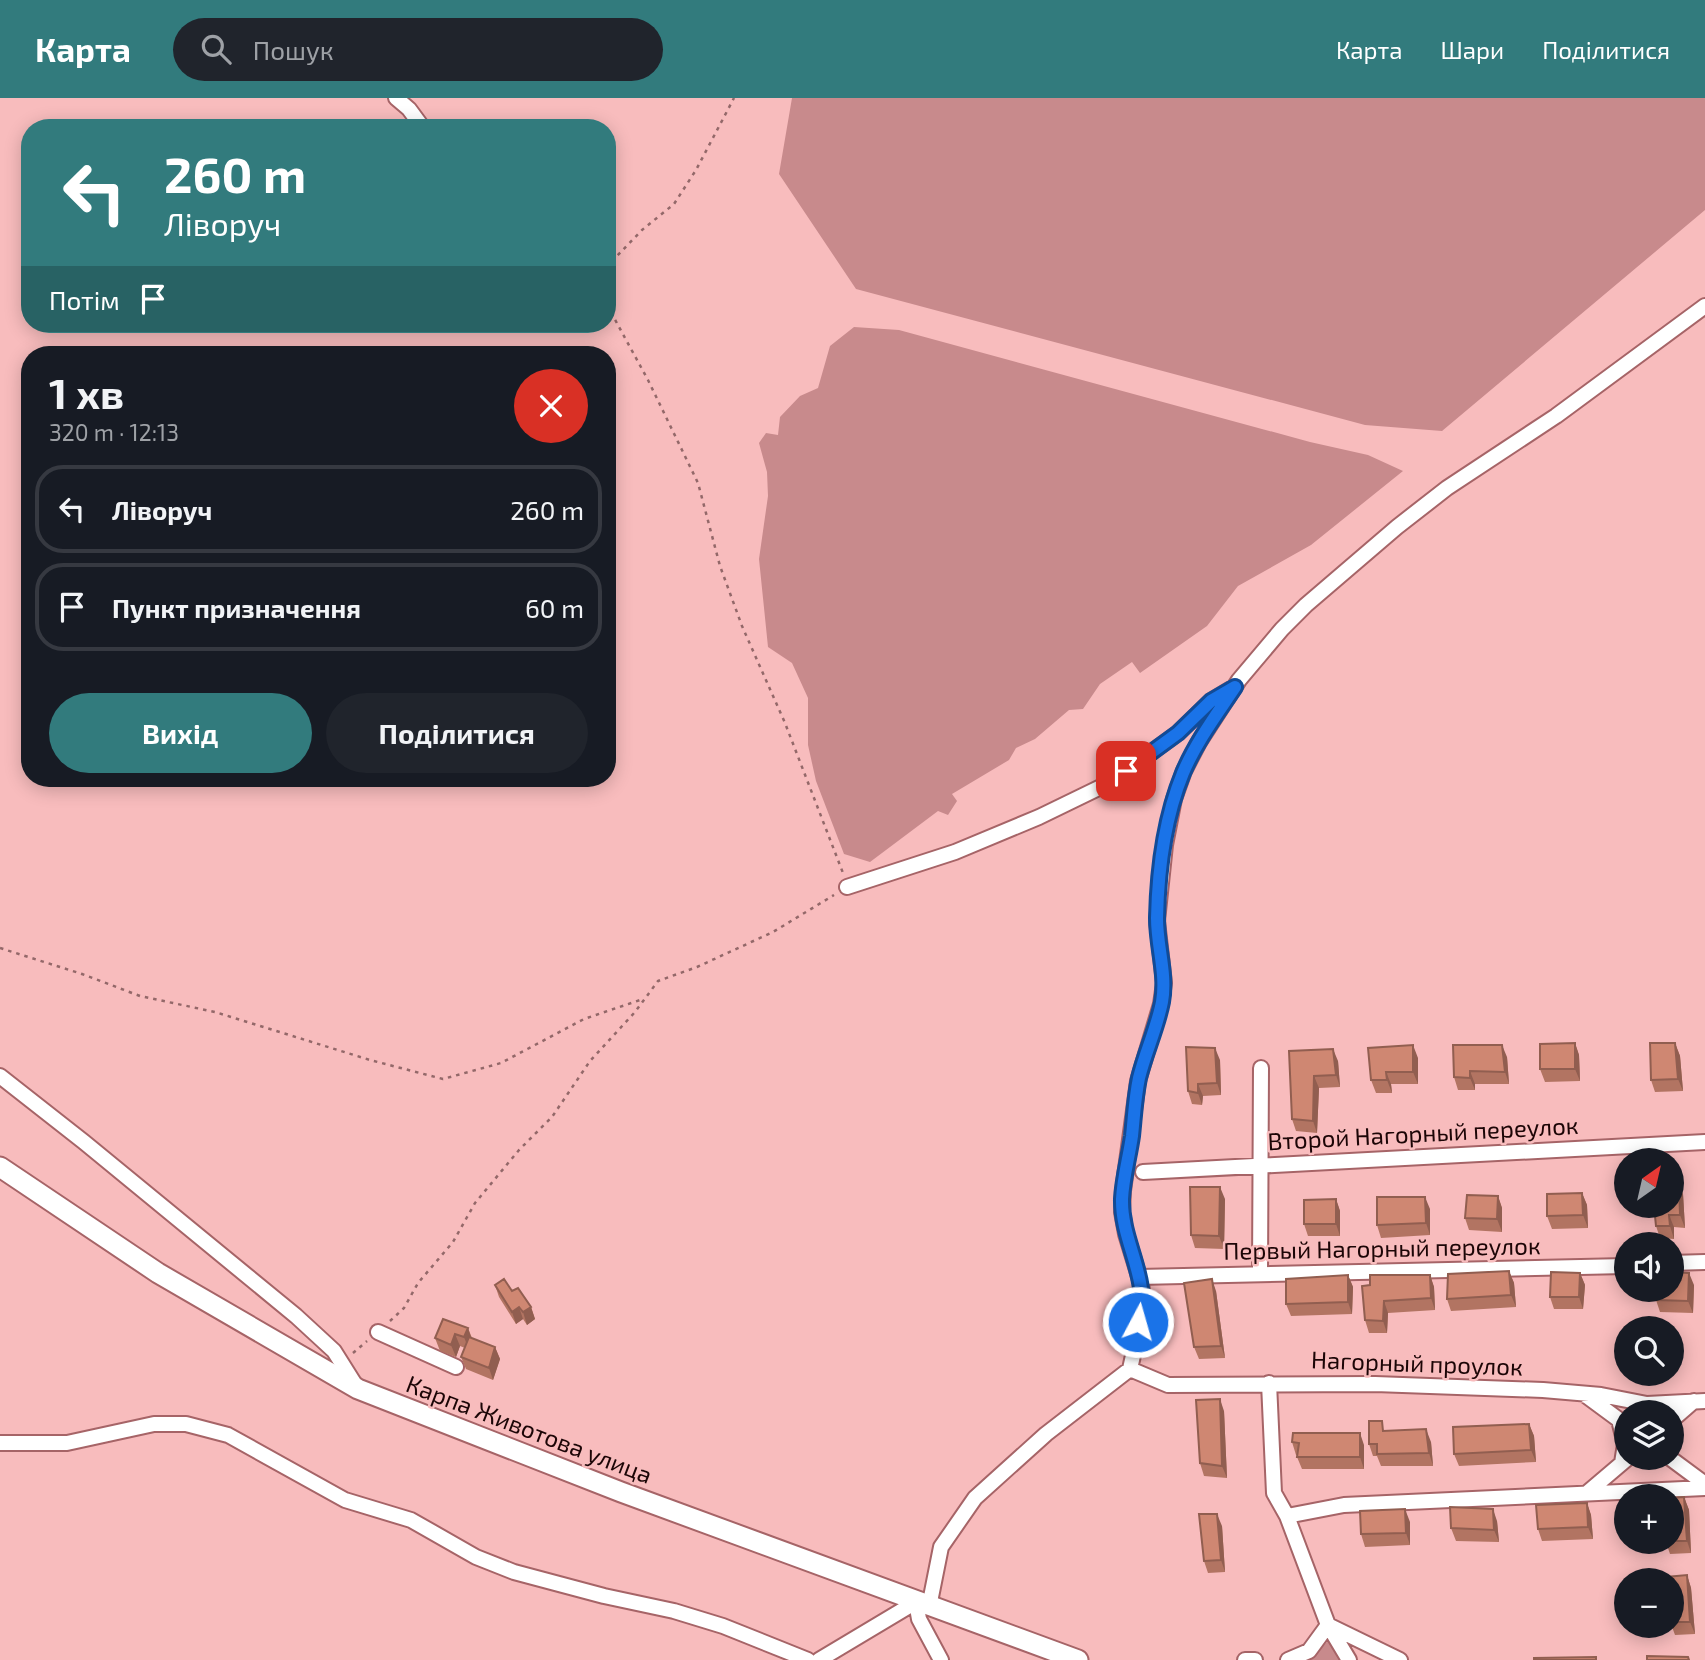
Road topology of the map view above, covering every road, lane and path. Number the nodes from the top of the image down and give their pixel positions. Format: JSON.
{"nodes":[{"id":1,"x":396,"y":98,"type":"edge"},
{"id":2,"x":734,"y":98,"type":"edge"},
{"id":3,"x":416,"y":119,"type":"edge"},
{"id":4,"x":616,"y":257,"type":"edge"},
{"id":5,"x":1705,"y":306,"type":"edge"},
{"id":6,"x":616,"y":321,"type":"edge"},
{"id":7,"x":1235,"y":687,"type":"junction"},
{"id":8,"x":848,"y":887,"type":"junction"},
{"id":9,"x":0,"y":948,"type":"edge"},
{"id":10,"x":646,"y":999,"type":"junction"},
{"id":11,"x":1261,"y":1069,"type":"dead end"},
{"id":12,"x":0,"y":1076,"type":"edge"},
{"id":13,"x":1705,"y":1142,"type":"edge"},
{"id":14,"x":1260,"y":1165,"type":"junction"},
{"id":15,"x":0,"y":1167,"type":"edge"},
{"id":16,"x":1143,"y":1172,"type":"dead end"},
{"id":17,"x":1705,"y":1262,"type":"edge"},
{"id":18,"x":1684,"y":1263,"type":"edge"},
{"id":19,"x":1614,"y":1267,"type":"edge"},
{"id":20,"x":1259,"y":1273,"type":"junction"},
{"id":21,"x":1139,"y":1277,"type":"junction"},
{"id":22,"x":378,"y":1332,"type":"junction"},
{"id":23,"x":342,"y":1363,"type":"junction"},
{"id":24,"x":456,"y":1367,"type":"dead end"},
{"id":25,"x":1130,"y":1369,"type":"junction"},
{"id":26,"x":1269,"y":1383,"type":"junction"},
{"id":27,"x":358,"y":1389,"type":"junction"},
{"id":28,"x":1583,"y":1393,"type":"junction"},
{"id":29,"x":1699,"y":1401,"type":"edge"},
{"id":30,"x":1684,"y":1412,"type":"edge"},
{"id":31,"x":1614,"y":1416,"type":"edge"},
{"id":32,"x":0,"y":1443,"type":"edge"},
{"id":33,"x":1684,"y":1469,"type":"edge"},
{"id":34,"x":1614,"y":1470,"type":"edge"},
{"id":35,"x":1705,"y":1486,"type":"edge"},
{"id":36,"x":1588,"y":1492,"type":"junction"},
{"id":37,"x":1287,"y":1516,"type":"junction"},
{"id":38,"x":923,"y":1605,"type":"junction"},
{"id":39,"x":1328,"y":1625,"type":"junction"},
{"id":40,"x":808,"y":1660,"type":"edge"},
{"id":41,"x":819,"y":1660,"type":"edge"},
{"id":42,"x":941,"y":1660,"type":"edge"},
{"id":43,"x":1078,"y":1660,"type":"edge"},
{"id":44,"x":1245,"y":1660,"type":"edge"},
{"id":45,"x":1255,"y":1660,"type":"edge"},
{"id":46,"x":1288,"y":1660,"type":"edge"},
{"id":47,"x":1349,"y":1660,"type":"edge"},
{"id":48,"x":1400,"y":1660,"type":"edge"}],
"edges":[{"from":1,"to":3,"type":"street"},
{"from":2,"to":4,"type":"path"},
{"from":5,"to":7,"type":"street"},
{"from":6,"to":8,"type":"path"},
{"from":7,"to":8,"type":"street"},
{"from":7,"to":21,"type":"street"},
{"from":8,"to":10,"type":"path"},
{"from":9,"to":10,"type":"path"},
{"from":10,"to":22,"type":"path"},
{"from":11,"to":14,"type":"street"},
{"from":12,"to":23,"type":"street"},
{"from":13,"to":14,"type":"street","name":"Второй Нагорный переулок"},
{"from":14,"to":16,"type":"street","name":"Второй Нагорный переулок"},
{"from":14,"to":20,"type":"street"},
{"from":15,"to":27,"type":"main road","name":"Карпа Животова улица"},
{"from":17,"to":18,"type":"street"},
{"from":19,"to":20,"type":"street","name":"Первый Нагорный переулок"},
{"from":20,"to":21,"type":"street","name":"Первый Нагорный переулок"},
{"from":21,"to":25,"type":"street"},
{"from":22,"to":23,"type":"path"},
{"from":22,"to":24,"type":"street"},
{"from":23,"to":27,"type":"street"},
{"from":25,"to":26,"type":"street","name":"Нагорный проулок"},
{"from":25,"to":38,"type":"street"},
{"from":26,"to":28,"type":"street","name":"Нагорный проулок"},
{"from":26,"to":37,"type":"street"},
{"from":27,"to":38,"type":"main road","name":"Карпа Животова улица"},
{"from":28,"to":29,"type":"street","name":"Нагорный проулок"},
{"from":28,"to":31,"type":"street"},
{"from":29,"to":30,"type":"street"},
{"from":32,"to":40,"type":"street"},
{"from":33,"to":35,"type":"street"},
{"from":34,"to":36,"type":"street"},
{"from":35,"to":36,"type":"street"},
{"from":36,"to":37,"type":"street"},
{"from":37,"to":39,"type":"street"},
{"from":38,"to":41,"type":"street"},
{"from":38,"to":42,"type":"street"},
{"from":38,"to":43,"type":"main road","name":"Карпа Животова улица"},
{"from":39,"to":46,"type":"street"},
{"from":39,"to":47,"type":"street"},
{"from":39,"to":48,"type":"street"},
{"from":44,"to":45,"type":"street"}]}
